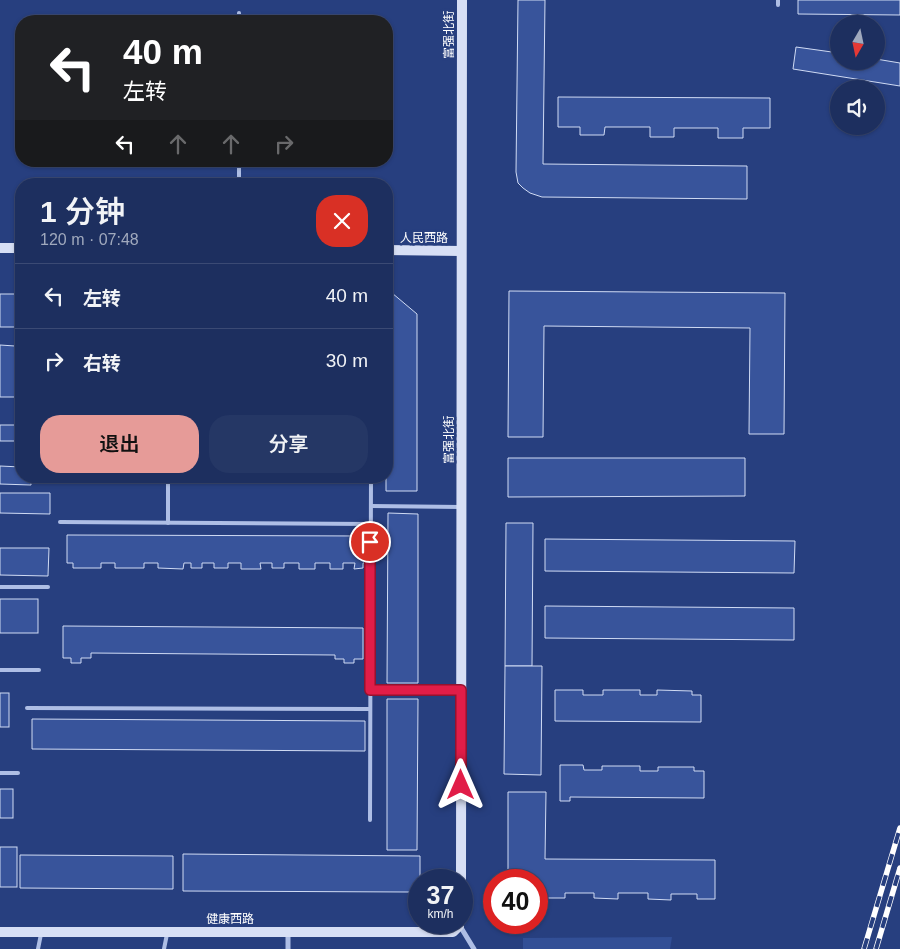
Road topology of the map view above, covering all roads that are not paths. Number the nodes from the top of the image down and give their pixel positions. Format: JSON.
{"nodes":[{"id":1,"x":462,"y":0,"type":"edge"},
{"id":2,"x":778,"y":0,"type":"edge"},
{"id":3,"x":778,"y":5,"type":"dead end"},
{"id":4,"x":0,"y":248,"type":"edge"},
{"id":5,"x":15,"y":248,"type":"edge"},
{"id":6,"x":393,"y":250,"type":"edge"},
{"id":7,"x":462,"y":250,"type":"junction"},
{"id":8,"x":168,"y":483,"type":"edge"},
{"id":9,"x":371,"y":483,"type":"edge"},
{"id":10,"x":371,"y":506,"type":"junction"},
{"id":11,"x":461,"y":507,"type":"junction"},
{"id":12,"x":60,"y":522,"type":"dead end"},
{"id":13,"x":168,"y":523,"type":"junction"},
{"id":14,"x":370,"y":524,"type":"junction"},
{"id":15,"x":0,"y":587,"type":"edge"},
{"id":16,"x":48,"y":587,"type":"dead end"},
{"id":17,"x":0,"y":670,"type":"edge"},
{"id":18,"x":39,"y":670,"type":"dead end"},
{"id":19,"x":370,"y":690,"type":"junction"},
{"id":20,"x":461,"y":690,"type":"junction"},
{"id":21,"x":27,"y":708,"type":"dead end"},
{"id":22,"x":370,"y":709,"type":"junction"},
{"id":23,"x":0,"y":773,"type":"edge"},
{"id":24,"x":18,"y":773,"type":"dead end"},
{"id":25,"x":370,"y":820,"type":"dead end"},
{"id":26,"x":460,"y":869,"type":"edge"},
{"id":27,"x":0,"y":932,"type":"edge"},
{"id":28,"x":41,"y":932,"type":"junction"},
{"id":29,"x":167,"y":932,"type":"junction"},
{"id":30,"x":288,"y":932,"type":"junction"},
{"id":31,"x":408,"y":932,"type":"edge"},
{"id":32,"x":465,"y":934,"type":"edge"},
{"id":33,"x":38,"y":949,"type":"edge"},
{"id":34,"x":164,"y":949,"type":"edge"},
{"id":35,"x":288,"y":949,"type":"edge"},
{"id":36,"x":474,"y":949,"type":"edge"}],
"edges":[{"from":1,"to":7,"type":"street","name":"富强北街"},
{"from":2,"to":3,"type":"lane"},
{"from":4,"to":5,"type":"street"},
{"from":6,"to":7,"type":"street","name":"人民西路"},
{"from":7,"to":11,"type":"street","name":"富强北街"},
{"from":8,"to":13,"type":"lane"},
{"from":9,"to":10,"type":"lane"},
{"from":10,"to":11,"type":"lane"},
{"from":10,"to":14,"type":"lane"},
{"from":11,"to":20,"type":"street","name":"富强北街"},
{"from":12,"to":13,"type":"lane"},
{"from":13,"to":14,"type":"lane"},
{"from":14,"to":19,"type":"lane"},
{"from":15,"to":16,"type":"lane"},
{"from":17,"to":18,"type":"lane"},
{"from":19,"to":20,"type":"lane"},
{"from":19,"to":22,"type":"lane"},
{"from":20,"to":26,"type":"street","name":"富强北街"},
{"from":21,"to":22,"type":"lane"},
{"from":22,"to":25,"type":"lane"},
{"from":23,"to":24,"type":"lane"},
{"from":27,"to":28,"type":"street","name":"健康西路"},
{"from":28,"to":29,"type":"street","name":"健康西路"},
{"from":28,"to":33,"type":"lane"},
{"from":29,"to":30,"type":"street","name":"健康西路"},
{"from":29,"to":34,"type":"lane"},
{"from":30,"to":31,"type":"street","name":"健康西路"},
{"from":30,"to":35,"type":"street"},
{"from":32,"to":36,"type":"street"}]}
